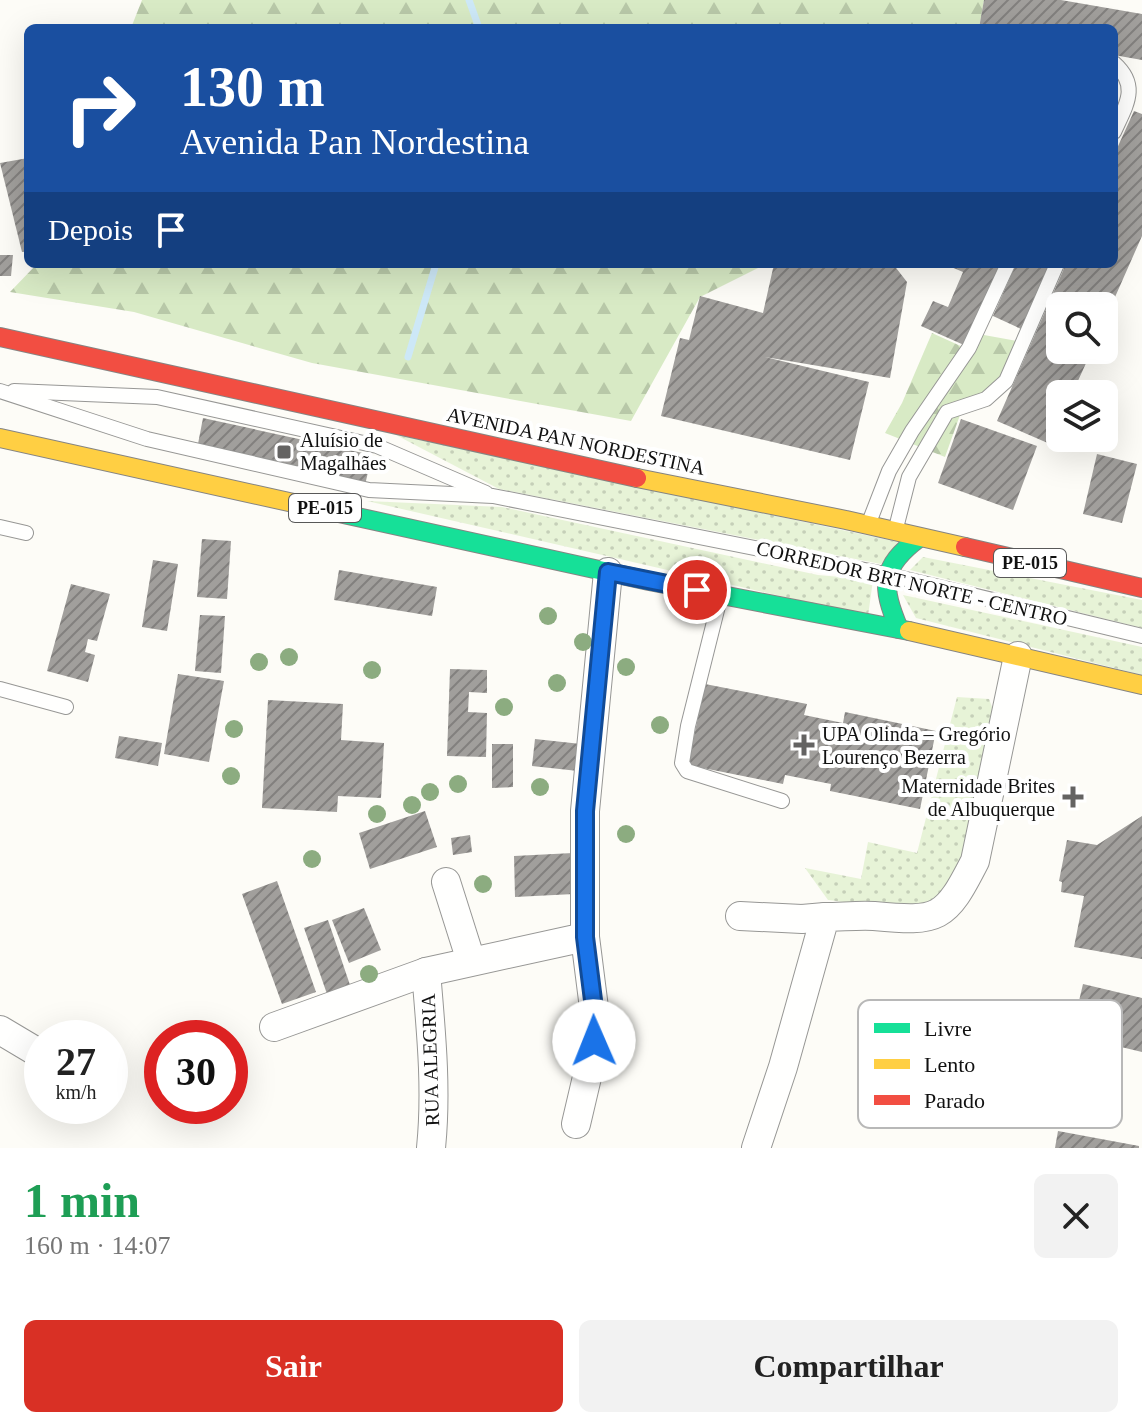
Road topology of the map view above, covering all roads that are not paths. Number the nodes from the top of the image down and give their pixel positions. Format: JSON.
{"nodes":[{"id":1,"x":1118,"y":67,"type":"edge"},
{"id":2,"x":1118,"y":122,"type":"edge"},
{"id":3,"x":1006,"y":268,"type":"edge"},
{"id":4,"x":1055,"y":268,"type":"edge"},
{"id":5,"x":0,"y":337,"type":"edge"},
{"id":6,"x":0,"y":391,"type":"edge"},
{"id":7,"x":0,"y":438,"type":"edge"},
{"id":8,"x":493,"y":496,"type":"junction"},
{"id":9,"x":868,"y":526,"type":"junction"},
{"id":10,"x":0,"y":527,"type":"edge"},
{"id":11,"x":895,"y":532,"type":"junction"},
{"id":12,"x":26,"y":533,"type":"dead end"},
{"id":13,"x":919,"y":538,"type":"junction"},
{"id":14,"x":608,"y":572,"type":"junction"},
{"id":15,"x":885,"y":574,"type":"junction"},
{"id":16,"x":1142,"y":588,"type":"edge"},
{"id":17,"x":721,"y":594,"type":"junction"},
{"id":18,"x":899,"y":629,"type":"junction"},
{"id":19,"x":1142,"y":636,"type":"edge"},
{"id":20,"x":1018,"y":656,"type":"junction"},
{"id":21,"x":1142,"y":685,"type":"edge"},
{"id":22,"x":0,"y":689,"type":"edge"},
{"id":23,"x":66,"y":707,"type":"dead end"},
{"id":24,"x":782,"y":801,"type":"dead end"},
{"id":25,"x":446,"y":882,"type":"dead end"},
{"id":26,"x":740,"y":916,"type":"dead end"},
{"id":27,"x":825,"y":917,"type":"junction"},
{"id":28,"x":585,"y":937,"type":"junction"},
{"id":29,"x":471,"y":961,"type":"junction"},
{"id":30,"x":426,"y":972,"type":"junction"},
{"id":31,"x":274,"y":1027,"type":"dead end"},
{"id":32,"x":0,"y":1030,"type":"edge"},
{"id":33,"x":24,"y":1044,"type":"edge"},
{"id":34,"x":576,"y":1124,"type":"dead end"},
{"id":35,"x":431,"y":1148,"type":"edge"},
{"id":36,"x":756,"y":1148,"type":"edge"}],
"edges":[{"from":1,"to":2,"type":"lane"},
{"from":3,"to":9,"type":"lane"},
{"from":4,"to":11,"type":"lane"},
{"from":5,"to":9,"type":"highway","name":"AVENIDA PAN NORDESTINA","number":"PE-015"},
{"from":6,"to":8,"type":"lane","name":"CORREDOR BRT NORTE - CENTRO"},
{"from":6,"to":8,"type":"lane","name":"CORREDOR BRT NORTE - CENTRO"},
{"from":7,"to":14,"type":"highway","number":"PE-015"},
{"from":8,"to":15,"type":"lane","name":"CORREDOR BRT NORTE - CENTRO"},
{"from":9,"to":11,"type":"highway","name":"AVENIDA PAN NORDESTINA","number":"PE-015"},
{"from":10,"to":12,"type":"lane"},
{"from":11,"to":13,"type":"highway","name":"AVENIDA PAN NORDESTINA","number":"PE-015"},
{"from":13,"to":15,"type":"highway"},
{"from":13,"to":16,"type":"highway","name":"AVENIDA PAN NORDESTINA","number":"PE-015"},
{"from":14,"to":17,"type":"highway","number":"PE-015"},
{"from":14,"to":28,"type":"street"},
{"from":15,"to":18,"type":"highway"},
{"from":15,"to":19,"type":"lane","name":"CORREDOR BRT NORTE - CENTRO"},
{"from":17,"to":18,"type":"highway","number":"PE-015"},
{"from":17,"to":24,"type":"lane"},
{"from":18,"to":20,"type":"highway","number":"PE-015"},
{"from":20,"to":21,"type":"highway","number":"PE-015"},
{"from":20,"to":27,"type":"street"},
{"from":22,"to":23,"type":"lane"},
{"from":25,"to":29,"type":"street"},
{"from":26,"to":27,"type":"street"},
{"from":27,"to":36,"type":"street"},
{"from":28,"to":29,"type":"street","name":"RUA ALEGRIA"},
{"from":28,"to":34,"type":"street"},
{"from":29,"to":30,"type":"street","name":"RUA ALEGRIA"},
{"from":30,"to":31,"type":"street","name":"RUA ALEGRIA"},
{"from":30,"to":35,"type":"street","name":"RUA ALEGRIA"},
{"from":32,"to":33,"type":"street"}]}
